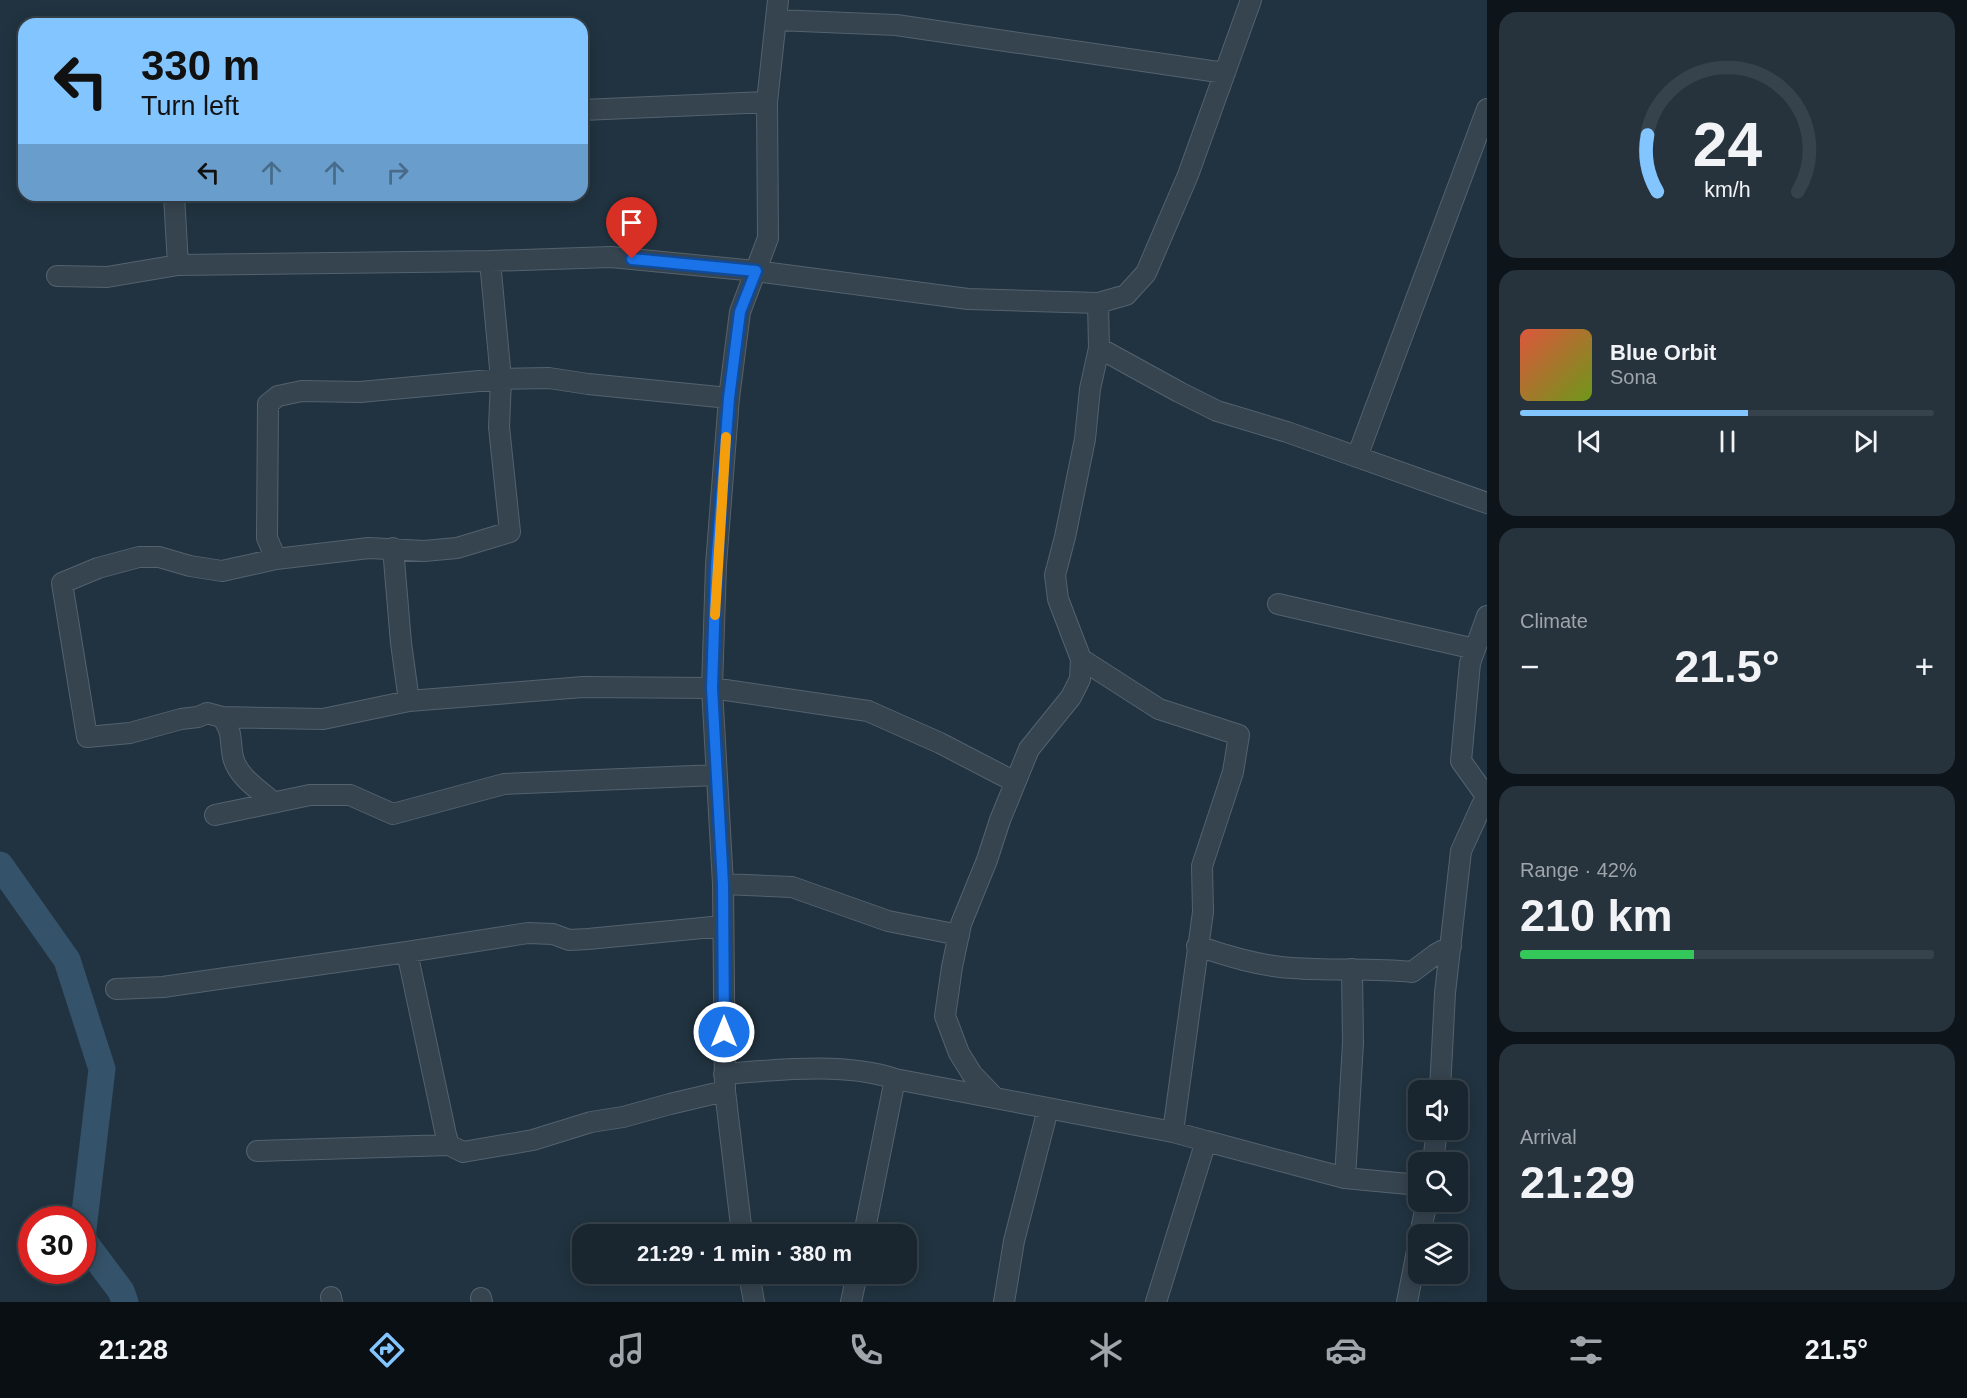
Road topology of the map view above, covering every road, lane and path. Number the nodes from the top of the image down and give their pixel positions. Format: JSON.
{"nodes":[{"id":1,"x":778,"y":0,"type":"edge"},
{"id":2,"x":1251,"y":0,"type":"edge"},
{"id":3,"x":777,"y":20,"type":"junction"},
{"id":4,"x":1225,"y":73,"type":"junction"},
{"id":5,"x":766,"y":102,"type":"junction"},
{"id":6,"x":1487,"y":109,"type":"edge"},
{"id":7,"x":588,"y":110,"type":"edge"},
{"id":8,"x":174,"y":201,"type":"edge"},
{"id":9,"x":490,"y":261,"type":"junction"},
{"id":10,"x":178,"y":265,"type":"junction"},
{"id":11,"x":756,"y":271,"type":"junction"},
{"id":12,"x":57,"y":276,"type":"dead end"},
{"id":13,"x":1098,"y":303,"type":"junction"},
{"id":14,"x":1099,"y":348,"type":"junction"},
{"id":15,"x":501,"y":379,"type":"junction"},
{"id":16,"x":729,"y":398,"type":"junction"},
{"id":17,"x":1357,"y":457,"type":"junction"},
{"id":18,"x":1487,"y":503,"type":"edge"},
{"id":19,"x":393,"y":548,"type":"junction"},
{"id":20,"x":276,"y":559,"type":"junction"},
{"id":21,"x":1278,"y":604,"type":"dead end"},
{"id":22,"x":1487,"y":616,"type":"edge"},
{"id":23,"x":1475,"y":649,"type":"junction"},
{"id":24,"x":1081,"y":659,"type":"junction"},
{"id":25,"x":712,"y":688,"type":"junction"},
{"id":26,"x":409,"y":701,"type":"junction"},
{"id":27,"x":222,"y":717,"type":"junction"},
{"id":28,"x":717,"y":776,"type":"junction"},
{"id":29,"x":1016,"y":782,"type":"junction"},
{"id":30,"x":1486,"y":796,"type":"edge"},
{"id":31,"x":273,"y":802,"type":"junction"},
{"id":32,"x":215,"y":815,"type":"dead end"},
{"id":33,"x":723,"y":884,"type":"junction"},
{"id":34,"x":723,"y":926,"type":"junction"},
{"id":35,"x":959,"y":935,"type":"junction"},
{"id":36,"x":1197,"y":946,"type":"junction"},
{"id":37,"x":1451,"y":946,"type":"junction"},
{"id":38,"x":407,"y":952,"type":"junction"},
{"id":39,"x":1352,"y":969,"type":"junction"},
{"id":40,"x":116,"y":989,"type":"dead end"},
{"id":41,"x":895,"y":1080,"type":"junction"},
{"id":42,"x":1441,"y":1080,"type":"edge"},
{"id":43,"x":725,"y":1083,"type":"junction"},
{"id":44,"x":995,"y":1098,"type":"junction"},
{"id":45,"x":1048,"y":1109,"type":"junction"},
{"id":46,"x":1173,"y":1132,"type":"junction"},
{"id":47,"x":1206,"y":1141,"type":"junction"},
{"id":48,"x":450,"y":1145,"type":"junction"},
{"id":49,"x":257,"y":1151,"type":"dead end"},
{"id":50,"x":1345,"y":1178,"type":"junction"},
{"id":51,"x":1408,"y":1184,"type":"edge"},
{"id":52,"x":741,"y":1224,"type":"edge"},
{"id":53,"x":866,"y":1224,"type":"edge"},
{"id":54,"x":751,"y":1284,"type":"edge"},
{"id":55,"x":854,"y":1284,"type":"edge"},
{"id":56,"x":1411,"y":1284,"type":"edge"},
{"id":57,"x":754,"y":1302,"type":"edge"},
{"id":58,"x":851,"y":1302,"type":"edge"},
{"id":59,"x":1004,"y":1302,"type":"edge"},
{"id":60,"x":1156,"y":1302,"type":"edge"},
{"id":61,"x":1407,"y":1302,"type":"edge"}],
"edges":[{"from":1,"to":3,"type":"street"},
{"from":2,"to":4,"type":"street"},
{"from":3,"to":4,"type":"street"},
{"from":3,"to":5,"type":"street"},
{"from":4,"to":13,"type":"street"},
{"from":5,"to":7,"type":"street"},
{"from":5,"to":11,"type":"street"},
{"from":6,"to":17,"type":"street"},
{"from":8,"to":10,"type":"street"},
{"from":9,"to":10,"type":"street"},
{"from":9,"to":11,"type":"street"},
{"from":9,"to":15,"type":"street"},
{"from":10,"to":12,"type":"street"},
{"from":11,"to":13,"type":"street"},
{"from":11,"to":16,"type":"street"},
{"from":13,"to":14,"type":"street"},
{"from":14,"to":17,"type":"street"},
{"from":14,"to":24,"type":"street"},
{"from":15,"to":16,"type":"street"},
{"from":15,"to":19,"type":"street"},
{"from":15,"to":20,"type":"street"},
{"from":16,"to":25,"type":"street"},
{"from":17,"to":18,"type":"street"},
{"from":19,"to":20,"type":"street"},
{"from":19,"to":26,"type":"street"},
{"from":20,"to":27,"type":"street"},
{"from":21,"to":23,"type":"street"},
{"from":22,"to":23,"type":"street"},
{"from":23,"to":30,"type":"street"},
{"from":24,"to":29,"type":"street"},
{"from":24,"to":36,"type":"street"},
{"from":25,"to":26,"type":"street"},
{"from":25,"to":28,"type":"street"},
{"from":25,"to":29,"type":"street"},
{"from":26,"to":27,"type":"street"},
{"from":27,"to":31,"type":"street"},
{"from":28,"to":31,"type":"street"},
{"from":28,"to":33,"type":"street"},
{"from":29,"to":35,"type":"street"},
{"from":30,"to":37,"type":"street"},
{"from":31,"to":32,"type":"street"},
{"from":33,"to":34,"type":"street"},
{"from":33,"to":35,"type":"street"},
{"from":34,"to":38,"type":"street"},
{"from":34,"to":43,"type":"street"},
{"from":35,"to":44,"type":"street"},
{"from":36,"to":39,"type":"street"},
{"from":36,"to":46,"type":"street"},
{"from":37,"to":39,"type":"street"},
{"from":37,"to":42,"type":"street"},
{"from":38,"to":40,"type":"street"},
{"from":38,"to":48,"type":"street"},
{"from":39,"to":50,"type":"street"},
{"from":41,"to":43,"type":"street"},
{"from":41,"to":44,"type":"street"},
{"from":41,"to":53,"type":"street"},
{"from":43,"to":48,"type":"street"},
{"from":43,"to":52,"type":"street"},
{"from":44,"to":45,"type":"street"},
{"from":45,"to":46,"type":"street"},
{"from":45,"to":59,"type":"street"},
{"from":46,"to":47,"type":"street"},
{"from":47,"to":50,"type":"street"},
{"from":47,"to":60,"type":"street"},
{"from":48,"to":49,"type":"street"},
{"from":50,"to":51,"type":"street"},
{"from":54,"to":57,"type":"street"},
{"from":55,"to":58,"type":"street"},
{"from":56,"to":61,"type":"street"}]}
